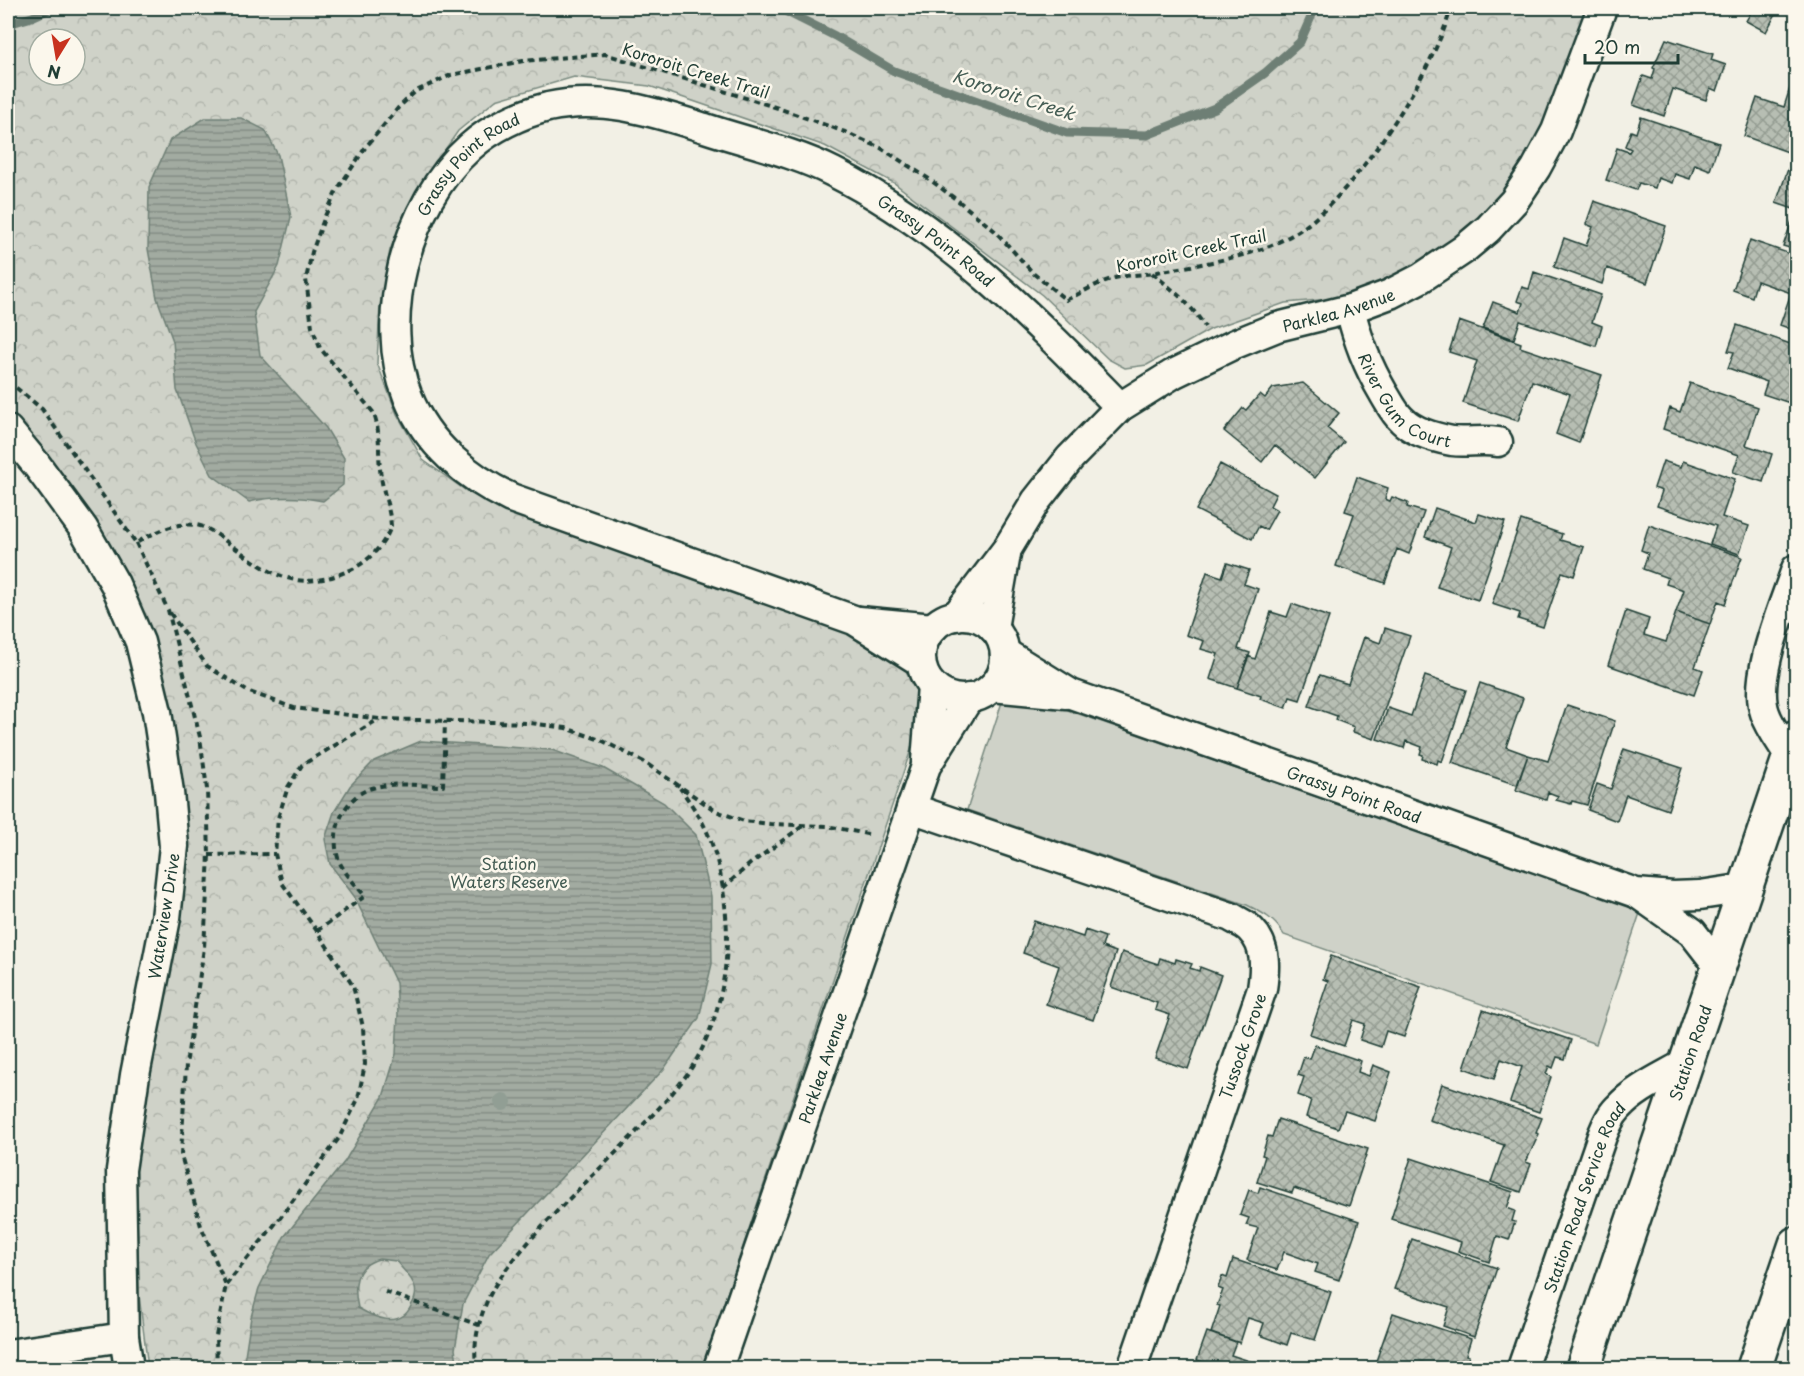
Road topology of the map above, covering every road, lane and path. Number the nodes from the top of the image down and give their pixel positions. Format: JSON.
{"nodes":[{"id":1,"x":1451,"y":8,"type":"edge"},
{"id":2,"x":1602,"y":8,"type":"edge"},
{"id":3,"x":1152,"y":273,"type":"junction"},
{"id":4,"x":1350,"y":309,"type":"junction"},
{"id":5,"x":1218,"y":352,"type":"junction"},
{"id":6,"x":8,"y":381,"type":"edge"},
{"id":7,"x":1120,"y":407,"type":"junction"},
{"id":8,"x":8,"y":430,"type":"edge"},
{"id":9,"x":1498,"y":442,"type":"dead end"},
{"id":10,"x":136,"y":543,"type":"junction"},
{"id":11,"x":1007,"y":549,"type":"junction"},
{"id":12,"x":1797,"y":569,"type":"edge"},
{"id":13,"x":168,"y":610,"type":"junction"},
{"id":14,"x":854,"y":620,"type":"junction"},
{"id":15,"x":945,"y":622,"type":"junction"},
{"id":16,"x":993,"y":628,"type":"junction"},
{"id":17,"x":1005,"y":653,"type":"junction"},
{"id":18,"x":927,"y":674,"type":"junction"},
{"id":19,"x":981,"y":693,"type":"junction"},
{"id":20,"x":1071,"y":694,"type":"junction"},
{"id":21,"x":380,"y":719,"type":"junction"},
{"id":22,"x":445,"y":721,"type":"junction"},
{"id":23,"x":1793,"y":748,"type":"edge"},
{"id":24,"x":926,"y":766,"type":"junction"},
{"id":25,"x":678,"y":785,"type":"junction"},
{"id":26,"x":912,"y":808,"type":"junction"},
{"id":27,"x":805,"y":824,"type":"junction"},
{"id":28,"x":900,"y":843,"type":"junction"},
{"id":29,"x":275,"y":854,"type":"junction"},
{"id":30,"x":209,"y":855,"type":"junction"},
{"id":31,"x":723,"y":888,"type":"junction"},
{"id":32,"x":1746,"y":888,"type":"junction"},
{"id":33,"x":1636,"y":892,"type":"junction"},
{"id":34,"x":317,"y":931,"type":"junction"},
{"id":35,"x":1720,"y":968,"type":"junction"},
{"id":36,"x":1688,"y":1062,"type":"junction"},
{"id":37,"x":1797,"y":1244,"type":"edge"},
{"id":38,"x":226,"y":1285,"type":"junction"},
{"id":39,"x":385,"y":1292,"type":"dead end"},
{"id":40,"x":479,"y":1325,"type":"junction"},
{"id":41,"x":124,"y":1337,"type":"junction"},
{"id":42,"x":8,"y":1354,"type":"edge"},
{"id":43,"x":217,"y":1366,"type":"edge"},
{"id":44,"x":129,"y":1368,"type":"edge"},
{"id":45,"x":176,"y":1368,"type":"edge"},
{"id":46,"x":477,"y":1368,"type":"edge"},
{"id":47,"x":718,"y":1368,"type":"edge"},
{"id":48,"x":1132,"y":1368,"type":"edge"},
{"id":49,"x":1522,"y":1368,"type":"edge"},
{"id":50,"x":1583,"y":1368,"type":"edge"},
{"id":51,"x":1754,"y":1368,"type":"edge"}],
"edges":[{"from":1,"to":3,"type":"path","name":"Kororoit Creek Trail"},
{"from":2,"to":4,"type":"street","name":"Parklea Avenue"},
{"from":3,"to":5,"type":"path"},
{"from":3,"to":10,"type":"path","name":"Kororoit Creek Trail"},
{"from":4,"to":5,"type":"street","name":"Parklea Avenue"},
{"from":4,"to":9,"type":"street","name":"River Gum Court"},
{"from":5,"to":7,"type":"street","name":"Parklea Avenue"},
{"from":6,"to":10,"type":"path"},
{"from":7,"to":11,"type":"street","name":"Parklea Avenue"},
{"from":7,"to":14,"type":"street","name":"Grassy Point Road"},
{"from":8,"to":41,"type":"street","name":"Waterview Drive"},
{"from":10,"to":13,"type":"path"},
{"from":11,"to":15,"type":"street","name":"Parklea Avenue"},
{"from":11,"to":16,"type":"street","name":"Parklea Avenue"},
{"from":12,"to":23,"type":"street"},
{"from":13,"to":21,"type":"path"},
{"from":13,"to":30,"type":"path"},
{"from":14,"to":15,"type":"street","name":"Grassy Point Road"},
{"from":14,"to":18,"type":"street","name":"Grassy Point Road"},
{"from":15,"to":16,"type":"street"},
{"from":15,"to":18,"type":"street"},
{"from":16,"to":17,"type":"street"},
{"from":17,"to":19,"type":"street"},
{"from":17,"to":20,"type":"street","name":"Grassy Point Road"},
{"from":18,"to":19,"type":"street"},
{"from":18,"to":24,"type":"street","name":"Parklea Avenue"},
{"from":19,"to":20,"type":"street","name":"Grassy Point Road"},
{"from":19,"to":24,"type":"street","name":"Parklea Avenue"},
{"from":20,"to":33,"type":"street","name":"Grassy Point Road"},
{"from":21,"to":22,"type":"path"},
{"from":21,"to":29,"type":"path"},
{"from":22,"to":25,"type":"path"},
{"from":22,"to":34,"type":"path"},
{"from":23,"to":32,"type":"main road","name":"Station Road"},
{"from":24,"to":26,"type":"street","name":"Parklea Avenue"},
{"from":25,"to":27,"type":"path"},
{"from":25,"to":31,"type":"path"},
{"from":26,"to":28,"type":"street","name":"Parklea Avenue"},
{"from":26,"to":48,"type":"street","name":"Tussock Grove"},
{"from":27,"to":28,"type":"path"},
{"from":27,"to":31,"type":"path"},
{"from":28,"to":47,"type":"street","name":"Parklea Avenue"},
{"from":29,"to":30,"type":"path"},
{"from":29,"to":34,"type":"path"},
{"from":30,"to":38,"type":"path"},
{"from":31,"to":40,"type":"path"},
{"from":32,"to":33,"type":"street","name":"Grassy Point Road"},
{"from":32,"to":35,"type":"main road","name":"Station Road"},
{"from":33,"to":35,"type":"street","name":"Grassy Point Road"},
{"from":34,"to":38,"type":"path"},
{"from":35,"to":36,"type":"main road","name":"Station Road"},
{"from":36,"to":49,"type":"street","name":"Station Road Service Road"},
{"from":36,"to":50,"type":"main road","name":"Station Road"},
{"from":37,"to":51,"type":"main road"},
{"from":38,"to":43,"type":"path"},
{"from":39,"to":40,"type":"path"},
{"from":40,"to":46,"type":"path"},
{"from":41,"to":42,"type":"street"},
{"from":41,"to":44,"type":"street","name":"Waterview Drive"},
{"from":43,"to":45,"type":"path"}]}
